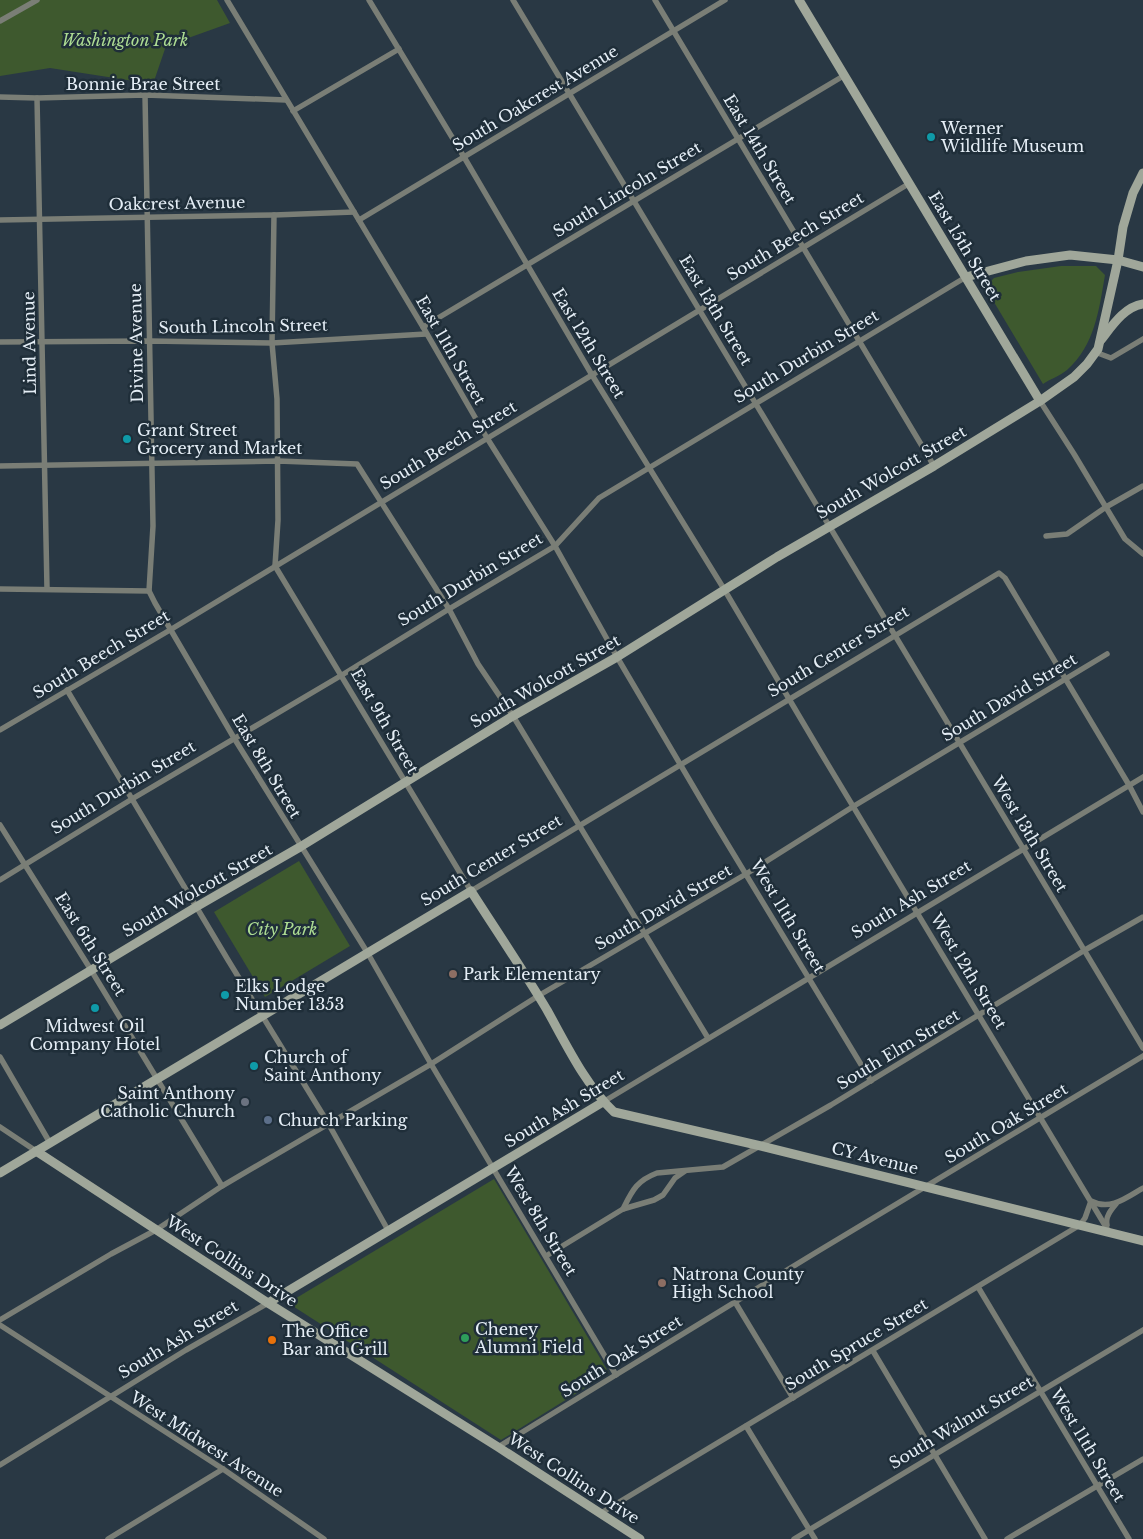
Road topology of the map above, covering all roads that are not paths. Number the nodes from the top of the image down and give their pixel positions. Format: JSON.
{"nodes":[{"id":1,"x":37,"y":0,"type":"edge"},
{"id":2,"x":227,"y":0,"type":"edge"},
{"id":3,"x":369,"y":0,"type":"edge"},
{"id":4,"x":513,"y":0,"type":"edge"},
{"id":5,"x":655,"y":0,"type":"edge"},
{"id":6,"x":725,"y":0,"type":"edge"},
{"id":7,"x":799,"y":0,"type":"edge"},
{"id":8,"x":0,"y":21,"type":"edge"},
{"id":9,"x":673,"y":31,"type":"junction"},
{"id":10,"x":399,"y":49,"type":"junction"},
{"id":11,"x":845,"y":75,"type":"junction"},
{"id":12,"x":570,"y":93,"type":"junction"},
{"id":13,"x":145,"y":95,"type":"junction"},
{"id":14,"x":0,"y":97,"type":"edge"},
{"id":15,"x":37,"y":98,"type":"junction"},
{"id":16,"x":286,"y":100,"type":"junction"},
{"id":17,"x":293,"y":111,"type":"junction"},
{"id":18,"x":738,"y":139,"type":"junction"},
{"id":19,"x":464,"y":156,"type":"junction"},
{"id":20,"x":1143,"y":173,"type":"edge"},
{"id":21,"x":910,"y":183,"type":"junction"},
{"id":22,"x":634,"y":201,"type":"junction"},
{"id":23,"x":354,"y":212,"type":"junction"},
{"id":24,"x":274,"y":215,"type":"junction"},
{"id":25,"x":147,"y":217,"type":"junction"},
{"id":26,"x":41,"y":219,"type":"junction"},
{"id":27,"x":0,"y":220,"type":"edge"},
{"id":28,"x":359,"y":220,"type":"junction"},
{"id":29,"x":803,"y":248,"type":"junction"},
{"id":30,"x":1118,"y":260,"type":"junction"},
{"id":31,"x":527,"y":265,"type":"junction"},
{"id":32,"x":1143,"y":267,"type":"edge"},
{"id":33,"x":966,"y":277,"type":"junction"},
{"id":34,"x":1143,"y":304,"type":"edge"},
{"id":35,"x":700,"y":310,"type":"junction"},
{"id":36,"x":423,"y":327,"type":"junction"},
{"id":37,"x":426,"y":334,"type":"junction"},
{"id":38,"x":1143,"y":338,"type":"edge"},
{"id":39,"x":43,"y":341,"type":"junction"},
{"id":40,"x":150,"y":341,"type":"junction"},
{"id":41,"x":859,"y":341,"type":"junction"},
{"id":42,"x":0,"y":342,"type":"edge"},
{"id":43,"x":272,"y":342,"type":"junction"},
{"id":44,"x":1099,"y":342,"type":"junction"},
{"id":45,"x":1095,"y":352,"type":"junction"},
{"id":46,"x":592,"y":375,"type":"junction"},
{"id":47,"x":1040,"y":401,"type":"junction"},
{"id":48,"x":756,"y":404,"type":"junction"},
{"id":49,"x":487,"y":438,"type":"junction"},
{"id":50,"x":278,"y":461,"type":"junction"},
{"id":51,"x":151,"y":462,"type":"junction"},
{"id":52,"x":0,"y":466,"type":"edge"},
{"id":53,"x":46,"y":466,"type":"junction"},
{"id":54,"x":934,"y":466,"type":"junction"},
{"id":55,"x":650,"y":467,"type":"junction"},
{"id":56,"x":1143,"y":486,"type":"edge"},
{"id":57,"x":380,"y":502,"type":"junction"},
{"id":58,"x":1106,"y":507,"type":"junction"},
{"id":59,"x":829,"y":526,"type":"junction"},
{"id":60,"x":1046,"y":536,"type":"dead end"},
{"id":61,"x":555,"y":546,"type":"junction"},
{"id":62,"x":1143,"y":554,"type":"edge"},
{"id":63,"x":275,"y":566,"type":"junction"},
{"id":64,"x":47,"y":588,"type":"junction"},
{"id":65,"x":0,"y":589,"type":"edge"},
{"id":66,"x":724,"y":589,"type":"junction"},
{"id":67,"x":149,"y":591,"type":"junction"},
{"id":68,"x":449,"y":609,"type":"junction"},
{"id":69,"x":170,"y":630,"type":"junction"},
{"id":70,"x":895,"y":634,"type":"junction"},
{"id":71,"x":1107,"y":654,"type":"dead end"},
{"id":72,"x":617,"y":657,"type":"junction"},
{"id":73,"x":342,"y":675,"type":"junction"},
{"id":74,"x":1065,"y":679,"type":"junction"},
{"id":75,"x":67,"y":690,"type":"junction"},
{"id":76,"x":788,"y":698,"type":"junction"},
{"id":77,"x":513,"y":716,"type":"junction"},
{"id":78,"x":0,"y":730,"type":"edge"},
{"id":79,"x":234,"y":738,"type":"junction"},
{"id":80,"x":959,"y":743,"type":"junction"},
{"id":81,"x":682,"y":765,"type":"junction"},
{"id":82,"x":1143,"y":777,"type":"edge"},
{"id":83,"x":405,"y":783,"type":"junction"},
{"id":84,"x":1129,"y":785,"type":"junction"},
{"id":85,"x":132,"y":798,"type":"junction"},
{"id":86,"x":854,"y":806,"type":"junction"},
{"id":87,"x":1143,"y":812,"type":"edge"},
{"id":88,"x":579,"y":824,"type":"junction"},
{"id":89,"x":0,"y":825,"type":"edge"},
{"id":90,"x":300,"y":847,"type":"junction"},
{"id":91,"x":1024,"y":850,"type":"junction"},
{"id":92,"x":25,"y":865,"type":"junction"},
{"id":93,"x":746,"y":874,"type":"junction"},
{"id":94,"x":0,"y":880,"type":"edge"},
{"id":95,"x":471,"y":891,"type":"junction"},
{"id":96,"x":196,"y":907,"type":"junction"},
{"id":97,"x":917,"y":912,"type":"junction"},
{"id":98,"x":1143,"y":917,"type":"edge"},
{"id":99,"x":644,"y":934,"type":"junction"},
{"id":100,"x":1085,"y":950,"type":"junction"},
{"id":101,"x":367,"y":952,"type":"junction"},
{"id":102,"x":91,"y":970,"type":"junction"},
{"id":103,"x":809,"y":977,"type":"junction"},
{"id":104,"x":538,"y":996,"type":"junction"},
{"id":105,"x":261,"y":1015,"type":"junction"},
{"id":106,"x":979,"y":1015,"type":"junction"},
{"id":107,"x":0,"y":1025,"type":"edge"},
{"id":108,"x":708,"y":1038,"type":"junction"},
{"id":109,"x":1143,"y":1048,"type":"edge"},
{"id":110,"x":0,"y":1056,"type":"edge"},
{"id":111,"x":1143,"y":1056,"type":"edge"},
{"id":112,"x":431,"y":1064,"type":"junction"},
{"id":113,"x":157,"y":1079,"type":"junction"},
{"id":114,"x":871,"y":1081,"type":"junction"},
{"id":115,"x":603,"y":1102,"type":"junction"},
{"id":116,"x":1041,"y":1117,"type":"junction"},
{"id":117,"x":328,"y":1123,"type":"junction"},
{"id":118,"x":0,"y":1127,"type":"edge"},
{"id":119,"x":50,"y":1143,"type":"junction"},
{"id":120,"x":761,"y":1146,"type":"junction"},
{"id":121,"x":36,"y":1151,"type":"junction"},
{"id":122,"x":494,"y":1168,"type":"junction"},
{"id":123,"x":686,"y":1170,"type":"junction"},
{"id":124,"x":0,"y":1173,"type":"edge"},
{"id":125,"x":222,"y":1186,"type":"junction"},
{"id":126,"x":927,"y":1186,"type":"junction"},
{"id":127,"x":1143,"y":1188,"type":"edge"},
{"id":128,"x":1091,"y":1202,"type":"junction"},
{"id":129,"x":1116,"y":1204,"type":"junction"},
{"id":130,"x":623,"y":1209,"type":"junction"},
{"id":131,"x":1080,"y":1225,"type":"junction"},
{"id":132,"x":156,"y":1230,"type":"junction"},
{"id":133,"x":388,"y":1232,"type":"junction"},
{"id":134,"x":1109,"y":1232,"type":"junction"},
{"id":135,"x":1143,"y":1241,"type":"edge"},
{"id":136,"x":546,"y":1256,"type":"junction"},
{"id":137,"x":978,"y":1287,"type":"junction"},
{"id":138,"x":735,"y":1302,"type":"junction"},
{"id":139,"x":268,"y":1303,"type":"junction"},
{"id":140,"x":0,"y":1320,"type":"edge"},
{"id":141,"x":0,"y":1325,"type":"edge"},
{"id":142,"x":1143,"y":1330,"type":"edge"},
{"id":143,"x":873,"y":1351,"type":"junction"},
{"id":144,"x":616,"y":1375,"type":"junction"},
{"id":145,"x":1040,"y":1391,"type":"junction"},
{"id":146,"x":110,"y":1398,"type":"junction"},
{"id":147,"x":793,"y":1398,"type":"junction"},
{"id":148,"x":746,"y":1426,"type":"junction"},
{"id":149,"x":498,"y":1447,"type":"junction"},
{"id":150,"x":935,"y":1455,"type":"junction"},
{"id":151,"x":1143,"y":1459,"type":"edge"},
{"id":152,"x":0,"y":1465,"type":"edge"},
{"id":153,"x":223,"y":1470,"type":"junction"},
{"id":154,"x":1097,"y":1486,"type":"junction"},
{"id":155,"x":601,"y":1513,"type":"junction"},
{"id":156,"x":809,"y":1530,"type":"junction"},
{"id":157,"x":108,"y":1539,"type":"edge"},
{"id":158,"x":324,"y":1539,"type":"edge"},
{"id":159,"x":640,"y":1539,"type":"edge"},
{"id":160,"x":794,"y":1539,"type":"edge"},
{"id":161,"x":815,"y":1539,"type":"edge"},
{"id":162,"x":986,"y":1539,"type":"edge"},
{"id":163,"x":1007,"y":1539,"type":"edge"},
{"id":164,"x":1129,"y":1539,"type":"edge"}],
"edges":[{"from":1,"to":8,"type":"street"},
{"from":2,"to":16,"type":"street","name":"East 11th Street"},
{"from":3,"to":10,"type":"street","name":"East 12th Street"},
{"from":4,"to":12,"type":"street","name":"East 13th Street"},
{"from":5,"to":9,"type":"street","name":"East 14th Street"},
{"from":6,"to":9,"type":"street","name":"South Oakcrest Avenue"},
{"from":7,"to":11,"type":"main road","name":"East 15th Street"},
{"from":9,"to":12,"type":"street","name":"South Oakcrest Avenue"},
{"from":9,"to":18,"type":"street","name":"East 14th Street"},
{"from":10,"to":17,"type":"street"},
{"from":10,"to":19,"type":"street","name":"East 12th Street"},
{"from":11,"to":18,"type":"street","name":"South Lincoln Street"},
{"from":11,"to":21,"type":"main road","name":"East 15th Street"},
{"from":12,"to":19,"type":"street","name":"South Oakcrest Avenue"},
{"from":12,"to":22,"type":"street","name":"East 13th Street"},
{"from":13,"to":15,"type":"street","name":"Bonnie Brae Street"},
{"from":13,"to":16,"type":"street","name":"Bonnie Brae Street"},
{"from":13,"to":25,"type":"street","name":"Divine Avenue"},
{"from":14,"to":15,"type":"street","name":"Bonnie Brae Street"},
{"from":15,"to":26,"type":"street","name":"Lind Avenue"},
{"from":16,"to":17,"type":"street","name":"East 11th Street"},
{"from":17,"to":23,"type":"street","name":"East 11th Street"},
{"from":18,"to":22,"type":"street","name":"South Lincoln Street"},
{"from":18,"to":29,"type":"street","name":"East 14th Street"},
{"from":19,"to":28,"type":"street","name":"South Oakcrest Avenue"},
{"from":19,"to":31,"type":"street","name":"East 12th Street"},
{"from":20,"to":30,"type":"main road","name":"South Wolcott Street"},
{"from":21,"to":29,"type":"street","name":"South Beech Street"},
{"from":21,"to":33,"type":"main road","name":"East 15th Street"},
{"from":22,"to":31,"type":"street","name":"South Lincoln Street"},
{"from":22,"to":35,"type":"street","name":"East 13th Street"},
{"from":23,"to":24,"type":"street","name":"Oakcrest Avenue"},
{"from":23,"to":28,"type":"street","name":"East 11th Street"},
{"from":24,"to":25,"type":"street","name":"Oakcrest Avenue"},
{"from":24,"to":43,"type":"street"},
{"from":25,"to":26,"type":"street","name":"Oakcrest Avenue"},
{"from":25,"to":40,"type":"street","name":"Divine Avenue"},
{"from":26,"to":27,"type":"street","name":"Oakcrest Avenue"},
{"from":26,"to":39,"type":"street","name":"Lind Avenue"},
{"from":28,"to":36,"type":"street","name":"East 11th Street"},
{"from":29,"to":35,"type":"street","name":"South Beech Street"},
{"from":29,"to":41,"type":"street","name":"East 14th Street"},
{"from":30,"to":32,"type":"main road","name":"South Durbin Street"},
{"from":30,"to":33,"type":"main road","name":"South Durbin Street"},
{"from":30,"to":44,"type":"main road","name":"South Wolcott Street"},
{"from":31,"to":36,"type":"street","name":"South Lincoln Street"},
{"from":31,"to":46,"type":"street","name":"East 12th Street"},
{"from":33,"to":41,"type":"street","name":"South Durbin Street"},
{"from":33,"to":47,"type":"main road","name":"East 15th Street"},
{"from":34,"to":44,"type":"main road"},
{"from":35,"to":46,"type":"street","name":"South Beech Street"},
{"from":35,"to":48,"type":"street","name":"East 13th Street"},
{"from":36,"to":37,"type":"street","name":"East 11th Street"},
{"from":37,"to":43,"type":"street","name":"South Lincoln Street"},
{"from":37,"to":49,"type":"street","name":"East 11th Street"},
{"from":38,"to":45,"type":"street"},
{"from":39,"to":40,"type":"street","name":"South Lincoln Street"},
{"from":39,"to":42,"type":"street","name":"South Lincoln Street"},
{"from":39,"to":53,"type":"street","name":"Lind Avenue"},
{"from":40,"to":43,"type":"street","name":"South Lincoln Street"},
{"from":40,"to":51,"type":"street","name":"Divine Avenue"},
{"from":41,"to":48,"type":"street","name":"South Durbin Street"},
{"from":41,"to":54,"type":"street","name":"East 14th Street"},
{"from":43,"to":50,"type":"street"},
{"from":44,"to":45,"type":"main road","name":"South Wolcott Street"},
{"from":45,"to":47,"type":"main road","name":"South Wolcott Street"},
{"from":46,"to":49,"type":"street","name":"South Beech Street"},
{"from":46,"to":55,"type":"street","name":"East 12th Street"},
{"from":47,"to":54,"type":"main road","name":"South Wolcott Street"},
{"from":47,"to":58,"type":"street","name":"East 15th Street"},
{"from":48,"to":55,"type":"street","name":"South Durbin Street"},
{"from":48,"to":59,"type":"street","name":"East 13th Street"},
{"from":49,"to":57,"type":"street","name":"South Beech Street"},
{"from":49,"to":61,"type":"street","name":"East 11th Street"},
{"from":50,"to":51,"type":"street"},
{"from":50,"to":57,"type":"street"},
{"from":50,"to":63,"type":"street"},
{"from":51,"to":53,"type":"street"},
{"from":51,"to":67,"type":"street","name":"Divine Avenue"},
{"from":52,"to":53,"type":"street"},
{"from":53,"to":64,"type":"street","name":"Lind Avenue"},
{"from":54,"to":59,"type":"main road","name":"South Wolcott Street"},
{"from":55,"to":61,"type":"street","name":"South Durbin Street"},
{"from":55,"to":66,"type":"street","name":"East 12th Street"},
{"from":56,"to":58,"type":"street"},
{"from":57,"to":63,"type":"street","name":"South Beech Street"},
{"from":57,"to":68,"type":"street"},
{"from":58,"to":60,"type":"street"},
{"from":58,"to":62,"type":"street","name":"East 15th Street"},
{"from":59,"to":66,"type":"main road","name":"South Wolcott Street"},
{"from":59,"to":70,"type":"street","name":"East 13th Street"},
{"from":61,"to":68,"type":"street","name":"South Durbin Street"},
{"from":61,"to":72,"type":"street","name":"East 11th Street"},
{"from":63,"to":69,"type":"street","name":"South Beech Street"},
{"from":63,"to":73,"type":"street","name":"East 9th Street"},
{"from":64,"to":65,"type":"street"},
{"from":64,"to":67,"type":"street"},
{"from":66,"to":72,"type":"main road","name":"South Wolcott Street"},
{"from":66,"to":76,"type":"street","name":"East 12th Street"},
{"from":67,"to":69,"type":"street","name":"East 8th Street"},
{"from":68,"to":73,"type":"street","name":"South Durbin Street"},
{"from":68,"to":77,"type":"street"},
{"from":69,"to":75,"type":"street","name":"South Beech Street"},
{"from":69,"to":79,"type":"street","name":"East 8th Street"},
{"from":70,"to":74,"type":"street","name":"South Center Street"},
{"from":70,"to":76,"type":"street","name":"South Center Street"},
{"from":70,"to":80,"type":"street","name":"West 13th Street"},
{"from":71,"to":74,"type":"street","name":"South David Street"},
{"from":72,"to":77,"type":"main road","name":"South Wolcott Street"},
{"from":72,"to":81,"type":"street","name":"East 11th Street"},
{"from":73,"to":79,"type":"street","name":"South Durbin Street"},
{"from":73,"to":83,"type":"street","name":"East 9th Street"},
{"from":74,"to":80,"type":"street","name":"South David Street"},
{"from":74,"to":84,"type":"street"},
{"from":75,"to":78,"type":"street","name":"South Beech Street"},
{"from":75,"to":85,"type":"street"},
{"from":76,"to":81,"type":"street","name":"South Center Street"},
{"from":76,"to":86,"type":"street","name":"West 12th Street"},
{"from":77,"to":83,"type":"main road","name":"South Wolcott Street"},
{"from":77,"to":88,"type":"street"},
{"from":79,"to":85,"type":"street","name":"South Durbin Street"},
{"from":79,"to":90,"type":"street","name":"East 8th Street"},
{"from":80,"to":86,"type":"street","name":"South David Street"},
{"from":80,"to":91,"type":"street","name":"West 13th Street"},
{"from":81,"to":88,"type":"street","name":"South Center Street"},
{"from":81,"to":93,"type":"street","name":"West 11th Street"},
{"from":82,"to":84,"type":"street","name":"South Ash Street"},
{"from":83,"to":90,"type":"main road","name":"South Wolcott Street"},
{"from":83,"to":95,"type":"street","name":"East 9th Street"},
{"from":84,"to":87,"type":"street"},
{"from":84,"to":91,"type":"street","name":"South Ash Street"},
{"from":85,"to":92,"type":"street","name":"South Durbin Street"},
{"from":85,"to":96,"type":"street"},
{"from":86,"to":93,"type":"street","name":"South David Street"},
{"from":86,"to":97,"type":"street","name":"West 12th Street"},
{"from":88,"to":95,"type":"street","name":"South Center Street"},
{"from":88,"to":99,"type":"street"},
{"from":89,"to":92,"type":"street","name":"East 6th Street"},
{"from":90,"to":96,"type":"main road","name":"South Wolcott Street"},
{"from":90,"to":101,"type":"street","name":"East 8th Street"},
{"from":91,"to":97,"type":"street","name":"South Ash Street"},
{"from":91,"to":100,"type":"street","name":"West 13th Street"},
{"from":92,"to":94,"type":"street","name":"South Durbin Street"},
{"from":92,"to":102,"type":"street","name":"East 6th Street"},
{"from":93,"to":99,"type":"street","name":"South David Street"},
{"from":93,"to":103,"type":"street","name":"West 11th Street"},
{"from":95,"to":101,"type":"main road","name":"South Center Street"},
{"from":95,"to":104,"type":"main road"},
{"from":96,"to":102,"type":"main road","name":"South Wolcott Street"},
{"from":96,"to":105,"type":"street"},
{"from":97,"to":103,"type":"street","name":"South Ash Street"},
{"from":97,"to":106,"type":"street","name":"West 12th Street"},
{"from":98,"to":100,"type":"street","name":"South Elm Street"},
{"from":99,"to":104,"type":"street","name":"South David Street"},
{"from":99,"to":108,"type":"street"},
{"from":100,"to":106,"type":"street","name":"South Elm Street"},
{"from":100,"to":109,"type":"street","name":"West 13th Street"},
{"from":101,"to":105,"type":"main road","name":"South Center Street"},
{"from":101,"to":112,"type":"street","name":"West 8th Street"},
{"from":102,"to":107,"type":"main road","name":"South Wolcott Street"},
{"from":102,"to":113,"type":"street","name":"East 6th Street"},
{"from":103,"to":108,"type":"street","name":"South Ash Street"},
{"from":103,"to":114,"type":"street","name":"West 11th Street"},
{"from":104,"to":112,"type":"street","name":"South David Street"},
{"from":104,"to":115,"type":"main road"},
{"from":105,"to":113,"type":"main road","name":"South Center Street"},
{"from":105,"to":117,"type":"street"},
{"from":106,"to":114,"type":"street","name":"South Elm Street"},
{"from":106,"to":116,"type":"street","name":"West 12th Street"},
{"from":108,"to":115,"type":"street","name":"South Ash Street"},
{"from":110,"to":119,"type":"street"},
{"from":111,"to":116,"type":"street","name":"South Oak Street"},
{"from":112,"to":117,"type":"street","name":"South David Street"},
{"from":112,"to":122,"type":"street","name":"West 8th Street"},
{"from":113,"to":119,"type":"main road","name":"South Center Street"},
{"from":113,"to":125,"type":"street","name":"East 6th Street"},
{"from":114,"to":120,"type":"street","name":"South Elm Street"},
{"from":115,"to":120,"type":"main road","name":"CY Avenue"},
{"from":115,"to":122,"type":"main road","name":"South Ash Street"},
{"from":116,"to":126,"type":"street","name":"South Oak Street"},
{"from":116,"to":128,"type":"street","name":"West 12th Street"},
{"from":117,"to":125,"type":"street","name":"South David Street"},
{"from":117,"to":133,"type":"street"},
{"from":118,"to":121,"type":"street"},
{"from":119,"to":121,"type":"main road","name":"South Center Street"},
{"from":120,"to":123,"type":"street","name":"South Elm Street"},
{"from":120,"to":126,"type":"main road","name":"CY Avenue"},
{"from":121,"to":124,"type":"main road","name":"South Center Street"},
{"from":121,"to":132,"type":"main road","name":"West Collins Drive"},
{"from":122,"to":133,"type":"main road","name":"South Ash Street"},
{"from":122,"to":136,"type":"street","name":"West 8th Street"},
{"from":123,"to":130,"type":"street"},
{"from":123,"to":130,"type":"street","name":"South Elm Street"},
{"from":125,"to":132,"type":"street","name":"South David Street"},
{"from":126,"to":131,"type":"main road","name":"CY Avenue"},
{"from":126,"to":138,"type":"street","name":"South Oak Street"},
{"from":127,"to":129,"type":"street"},
{"from":128,"to":129,"type":"street"},
{"from":128,"to":131,"type":"street"},
{"from":128,"to":134,"type":"street","name":"West 12th Street"},
{"from":129,"to":134,"type":"street"},
{"from":130,"to":136,"type":"street"},
{"from":131,"to":134,"type":"main road","name":"CY Avenue"},
{"from":131,"to":137,"type":"street","name":"South Spruce Street"},
{"from":132,"to":139,"type":"main road","name":"West Collins Drive"},
{"from":132,"to":140,"type":"street","name":"South David Street"},
{"from":133,"to":139,"type":"main road","name":"South Ash Street"},
{"from":134,"to":135,"type":"main road","name":"CY Avenue"},
{"from":136,"to":144,"type":"street","name":"West 8th Street"},
{"from":137,"to":143,"type":"street","name":"South Spruce Street"},
{"from":137,"to":145,"type":"street","name":"West 11th Street"},
{"from":138,"to":144,"type":"street","name":"South Oak Street"},
{"from":138,"to":147,"type":"street"},
{"from":139,"to":146,"type":"street","name":"South Ash Street"},
{"from":139,"to":149,"type":"main road","name":"West Collins Drive"},
{"from":141,"to":146,"type":"street","name":"West Midwest Avenue"},
{"from":142,"to":145,"type":"street","name":"South Walnut Street"},
{"from":143,"to":147,"type":"street","name":"South Spruce Street"},
{"from":143,"to":150,"type":"street"},
{"from":144,"to":149,"type":"street","name":"South Oak Street"},
{"from":145,"to":150,"type":"street","name":"South Walnut Street"},
{"from":145,"to":154,"type":"street","name":"West 11th Street"},
{"from":146,"to":152,"type":"street","name":"South Ash Street"},
{"from":146,"to":153,"type":"street","name":"West Midwest Avenue"},
{"from":147,"to":148,"type":"street","name":"South Spruce Street"},
{"from":148,"to":155,"type":"street","name":"South Spruce Street"},
{"from":148,"to":156,"type":"street"},
{"from":149,"to":155,"type":"main road","name":"West Collins Drive"},
{"from":150,"to":156,"type":"street","name":"South Walnut Street"},
{"from":150,"to":162,"type":"street"},
{"from":151,"to":154,"type":"street"},
{"from":153,"to":157,"type":"street"},
{"from":153,"to":158,"type":"street","name":"West Midwest Avenue"},
{"from":154,"to":163,"type":"street"},
{"from":154,"to":164,"type":"street","name":"West 11th Street"},
{"from":155,"to":159,"type":"main road","name":"West Collins Drive"},
{"from":156,"to":160,"type":"street","name":"South Walnut Street"},
{"from":156,"to":161,"type":"street"}]}
